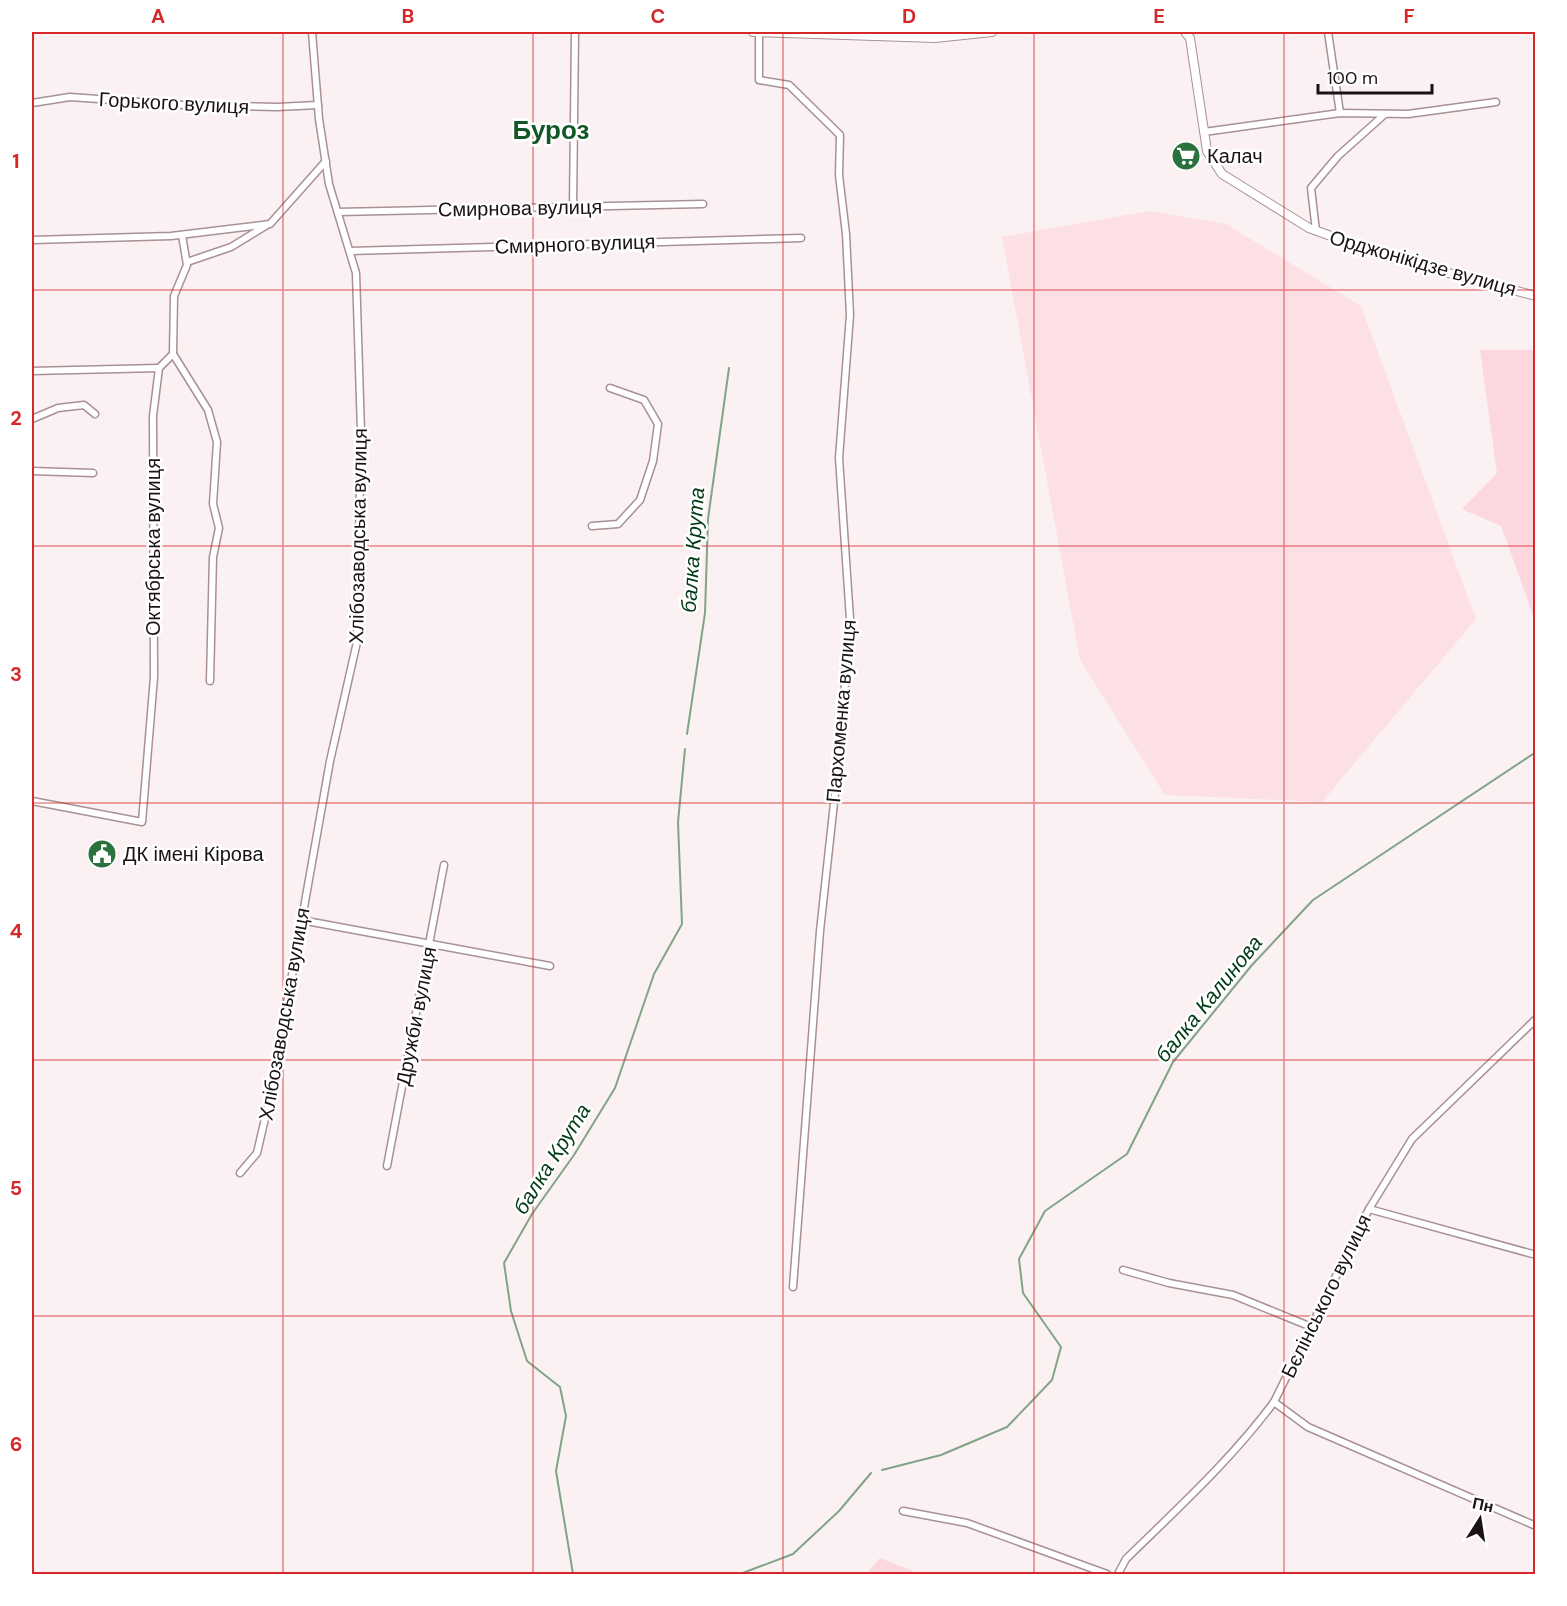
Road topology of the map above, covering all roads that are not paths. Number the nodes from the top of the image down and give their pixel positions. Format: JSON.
{"nodes":[{"id":1,"x":312,"y":32,"type":"edge"},
{"id":2,"x":575,"y":32,"type":"edge"},
{"id":3,"x":753,"y":32,"type":"edge"},
{"id":4,"x":759,"y":32,"type":"edge"},
{"id":5,"x":992,"y":32,"type":"edge"},
{"id":6,"x":1328,"y":32,"type":"edge"},
{"id":7,"x":965,"y":33,"type":"edge"},
{"id":8,"x":1188,"y":34,"type":"edge"},
{"id":9,"x":1497,"y":102,"type":"dead end"},
{"id":10,"x":32,"y":103,"type":"edge"},
{"id":11,"x":318,"y":105,"type":"junction"},
{"id":12,"x":1340,"y":113,"type":"junction"},
{"id":13,"x":1385,"y":114,"type":"junction"},
{"id":14,"x":1204,"y":132,"type":"junction"},
{"id":15,"x":326,"y":161,"type":"junction"},
{"id":16,"x":703,"y":204,"type":"dead end"},
{"id":17,"x":573,"y":207,"type":"junction"},
{"id":18,"x":338,"y":213,"type":"junction"},
{"id":19,"x":270,"y":224,"type":"junction"},
{"id":20,"x":1316,"y":231,"type":"junction"},
{"id":21,"x":182,"y":235,"type":"junction"},
{"id":22,"x":801,"y":238,"type":"dead end"},
{"id":23,"x":32,"y":240,"type":"edge"},
{"id":24,"x":350,"y":251,"type":"junction"},
{"id":25,"x":187,"y":262,"type":"junction"},
{"id":26,"x":1536,"y":296,"type":"edge"},
{"id":27,"x":173,"y":354,"type":"junction"},
{"id":28,"x":159,"y":368,"type":"junction"},
{"id":29,"x":32,"y":371,"type":"edge"},
{"id":30,"x":610,"y":388,"type":"dead end"},
{"id":31,"x":95,"y":414,"type":"dead end"},
{"id":32,"x":32,"y":419,"type":"edge"},
{"id":33,"x":32,"y":471,"type":"edge"},
{"id":34,"x":93,"y":472,"type":"dead end"},
{"id":35,"x":592,"y":526,"type":"dead end"},
{"id":36,"x":210,"y":681,"type":"dead end"},
{"id":37,"x":32,"y":801,"type":"edge"},
{"id":38,"x":444,"y":866,"type":"dead end"},
{"id":39,"x":301,"y":920,"type":"junction"},
{"id":40,"x":430,"y":944,"type":"junction"},
{"id":41,"x":550,"y":966,"type":"dead end"},
{"id":42,"x":1536,"y":1019,"type":"edge"},
{"id":43,"x":387,"y":1166,"type":"dead end"},
{"id":44,"x":240,"y":1173,"type":"dead end"},
{"id":45,"x":1369,"y":1209,"type":"junction"},
{"id":46,"x":1536,"y":1255,"type":"edge"},
{"id":47,"x":1123,"y":1270,"type":"dead end"},
{"id":48,"x":792,"y":1287,"type":"dead end"},
{"id":49,"x":1310,"y":1326,"type":"junction"},
{"id":50,"x":1274,"y":1402,"type":"junction"},
{"id":51,"x":903,"y":1511,"type":"dead end"},
{"id":52,"x":1536,"y":1526,"type":"edge"},
{"id":53,"x":1107,"y":1575,"type":"edge"},
{"id":54,"x":1118,"y":1575,"type":"edge"}],
"edges":[{"from":1,"to":11,"type":"street","name":"Хлібозаводська вулиця"},
{"from":2,"to":17,"type":"street"},
{"from":3,"to":4,"type":"street"},
{"from":4,"to":7,"type":"street"},
{"from":4,"to":48,"type":"street","name":"Пархоменка вулиця"},
{"from":5,"to":7,"type":"street"},
{"from":6,"to":12,"type":"street"},
{"from":8,"to":14,"type":"street","name":"Орджонікідзе вулиця"},
{"from":9,"to":13,"type":"street"},
{"from":10,"to":11,"type":"street","name":"Горького вулиця"},
{"from":11,"to":15,"type":"street","name":"Хлібозаводська вулиця"},
{"from":12,"to":13,"type":"street"},
{"from":12,"to":14,"type":"street"},
{"from":13,"to":20,"type":"street"},
{"from":14,"to":20,"type":"street","name":"Орджонікідзе вулиця"},
{"from":15,"to":18,"type":"street","name":"Хлібозаводська вулиця"},
{"from":15,"to":19,"type":"street"},
{"from":16,"to":17,"type":"street","name":"Смирнова вулиця"},
{"from":17,"to":18,"type":"street","name":"Смирнова вулиця"},
{"from":18,"to":24,"type":"street","name":"Хлібозаводська вулиця"},
{"from":19,"to":21,"type":"street"},
{"from":19,"to":25,"type":"street"},
{"from":20,"to":26,"type":"street","name":"Орджонікідзе вулиця"},
{"from":21,"to":23,"type":"street"},
{"from":21,"to":25,"type":"street"},
{"from":22,"to":24,"type":"street","name":"Смирного вулиця"},
{"from":24,"to":39,"type":"street","name":"Хлібозаводська вулиця"},
{"from":25,"to":27,"type":"street"},
{"from":27,"to":28,"type":"street"},
{"from":27,"to":36,"type":"street"},
{"from":28,"to":29,"type":"street"},
{"from":28,"to":37,"type":"street","name":"Октябрська вулиця"},
{"from":30,"to":35,"type":"street"},
{"from":31,"to":32,"type":"street"},
{"from":33,"to":34,"type":"street"},
{"from":38,"to":40,"type":"street","name":"Дружби вулиця"},
{"from":39,"to":40,"type":"street"},
{"from":39,"to":44,"type":"street","name":"Хлібозаводська вулиця"},
{"from":40,"to":41,"type":"street"},
{"from":40,"to":43,"type":"street","name":"Дружби вулиця"},
{"from":42,"to":45,"type":"street","name":"Бєлінського вулиця"},
{"from":45,"to":46,"type":"street"},
{"from":45,"to":49,"type":"street","name":"Бєлінського вулиця"},
{"from":47,"to":49,"type":"street"},
{"from":49,"to":50,"type":"street","name":"Бєлінського вулиця"},
{"from":50,"to":52,"type":"street"},
{"from":50,"to":54,"type":"street","name":"Бєлінського вулиця"},
{"from":51,"to":53,"type":"street"}]}
